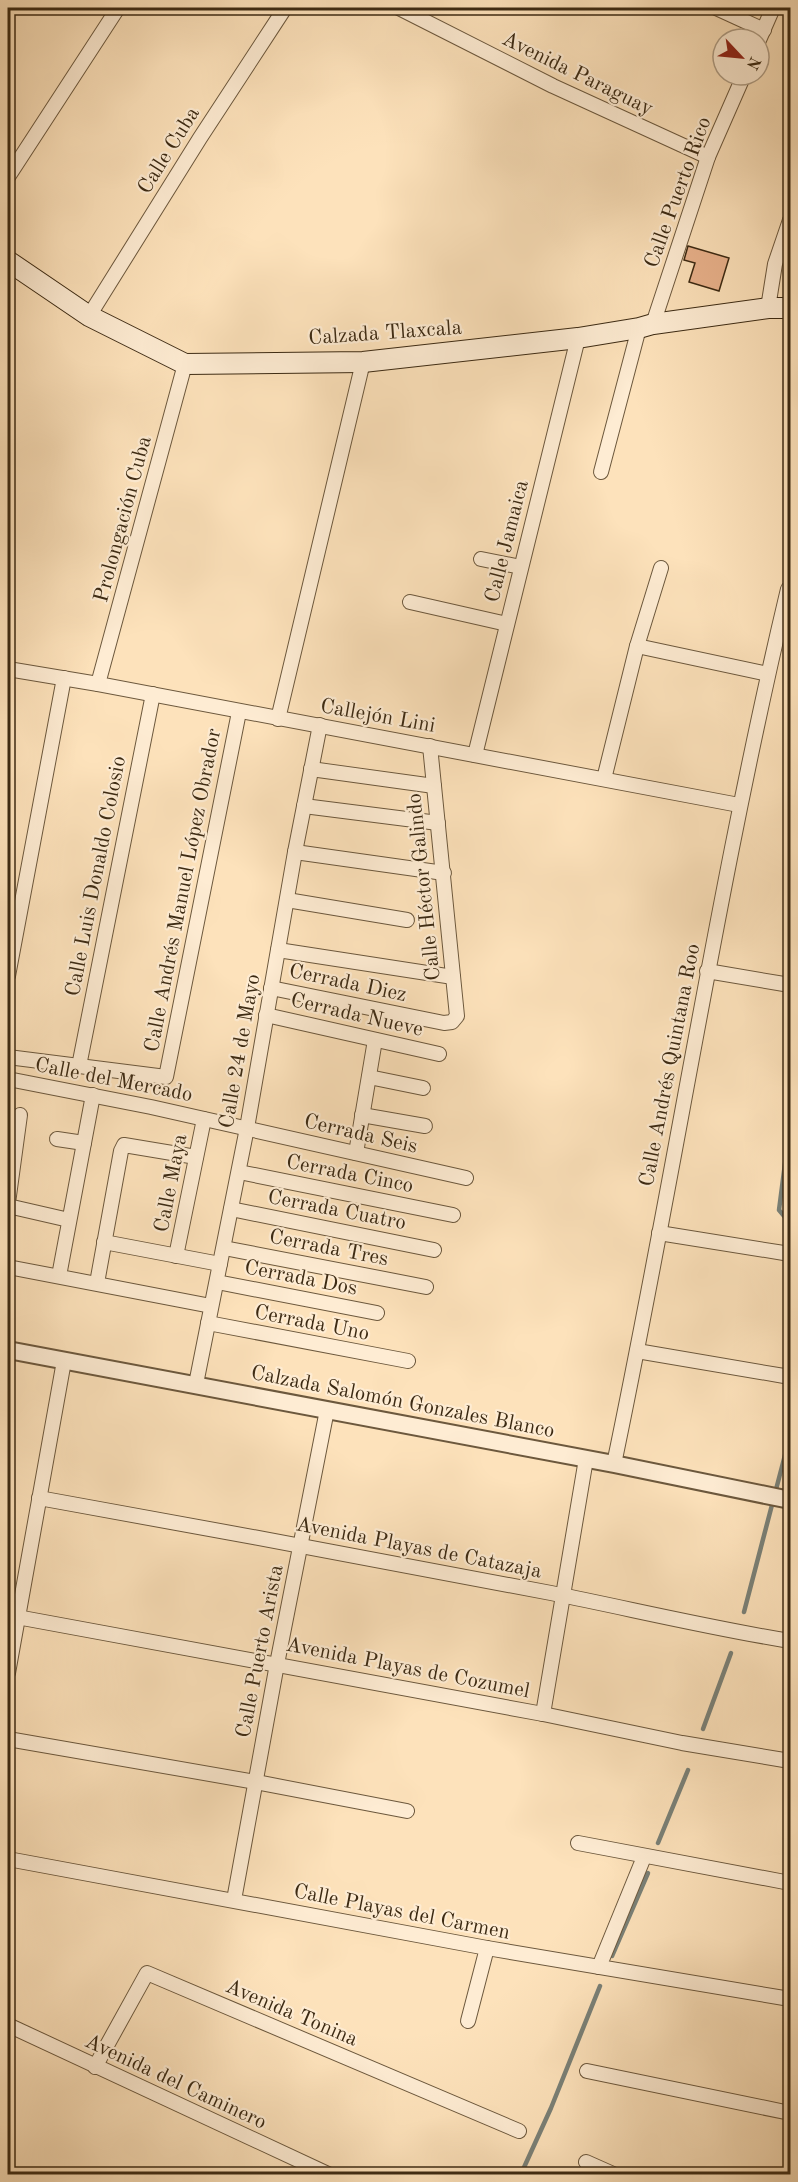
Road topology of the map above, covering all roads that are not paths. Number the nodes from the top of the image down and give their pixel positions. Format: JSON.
{"nodes":[{"id":1,"x":118,"y":8,"type":"edge"},
{"id":2,"x":285,"y":8,"type":"edge"},
{"id":3,"x":399,"y":8,"type":"edge"},
{"id":4,"x":716,"y":8,"type":"edge"},
{"id":5,"x":773,"y":8,"type":"edge"},
{"id":6,"x":748,"y":27,"type":"edge"},
{"id":7,"x":765,"y":27,"type":"edge"},
{"id":8,"x":739,"y":87,"type":"edge"},
{"id":9,"x":708,"y":158,"type":"junction"},
{"id":10,"x":8,"y":177,"type":"edge"},
{"id":11,"x":790,"y":220,"type":"edge"},
{"id":12,"x":8,"y":261,"type":"edge"},
{"id":13,"x":768,"y":308,"type":"junction"},
{"id":14,"x":790,"y":308,"type":"edge"},
{"id":15,"x":89,"y":316,"type":"junction"},
{"id":16,"x":646,"y":326,"type":"junction"},
{"id":17,"x":578,"y":338,"type":"junction"},
{"id":18,"x":363,"y":362,"type":"junction"},
{"id":19,"x":185,"y":364,"type":"junction"},
{"id":20,"x":602,"y":472,"type":"dead end"},
{"id":21,"x":481,"y":559,"type":"dead end"},
{"id":22,"x":521,"y":567,"type":"junction"},
{"id":23,"x":661,"y":568,"type":"dead end"},
{"id":24,"x":788,"y":589,"type":"dead end"},
{"id":25,"x":410,"y":602,"type":"dead end"},
{"id":26,"x":507,"y":624,"type":"junction"},
{"id":27,"x":637,"y":646,"type":"junction"},
{"id":28,"x":8,"y":669,"type":"edge"},
{"id":29,"x":768,"y":674,"type":"junction"},
{"id":30,"x":64,"y":678,"type":"junction"},
{"id":31,"x":98,"y":684,"type":"junction"},
{"id":32,"x":153,"y":694,"type":"junction"},
{"id":33,"x":239,"y":712,"type":"junction"},
{"id":34,"x":278,"y":719,"type":"junction"},
{"id":35,"x":320,"y":725,"type":"junction"},
{"id":36,"x":430,"y":746,"type":"junction"},
{"id":37,"x":475,"y":755,"type":"junction"},
{"id":38,"x":311,"y":768,"type":"junction"},
{"id":39,"x":604,"y":779,"type":"junction"},
{"id":40,"x":434,"y":786,"type":"junction"},
{"id":41,"x":740,"y":805,"type":"junction"},
{"id":42,"x":304,"y":806,"type":"junction"},
{"id":43,"x":438,"y":823,"type":"junction"},
{"id":44,"x":295,"y":852,"type":"junction"},
{"id":45,"x":444,"y":873,"type":"junction"},
{"id":46,"x":287,"y":900,"type":"junction"},
{"id":47,"x":407,"y":920,"type":"dead end"},
{"id":48,"x":278,"y":950,"type":"junction"},
{"id":49,"x":707,"y":971,"type":"junction"},
{"id":50,"x":8,"y":976,"type":"edge"},
{"id":51,"x":453,"y":977,"type":"junction"},
{"id":52,"x":790,"y":985,"type":"edge"},
{"id":53,"x":272,"y":988,"type":"junction"},
{"id":54,"x":266,"y":1015,"type":"junction"},
{"id":55,"x":452,"y":1022,"type":"joint"},
{"id":56,"x":375,"y":1040,"type":"junction"},
{"id":57,"x":440,"y":1054,"type":"dead end"},
{"id":58,"x":8,"y":1057,"type":"edge"},
{"id":59,"x":79,"y":1066,"type":"junction"},
{"id":60,"x":166,"y":1077,"type":"joint"},
{"id":61,"x":369,"y":1077,"type":"junction"},
{"id":62,"x":8,"y":1080,"type":"edge"},
{"id":63,"x":423,"y":1088,"type":"dead end"},
{"id":64,"x":93,"y":1095,"type":"junction"},
{"id":65,"x":20,"y":1115,"type":"dead end"},
{"id":66,"x":362,"y":1115,"type":"junction"},
{"id":67,"x":204,"y":1119,"type":"junction"},
{"id":68,"x":425,"y":1126,"type":"dead end"},
{"id":69,"x":247,"y":1128,"type":"junction"},
{"id":70,"x":57,"y":1139,"type":"dead end"},
{"id":71,"x":84,"y":1143,"type":"junction"},
{"id":72,"x":356,"y":1153,"type":"junction"},
{"id":73,"x":196,"y":1157,"type":"junction"},
{"id":74,"x":239,"y":1172,"type":"junction"},
{"id":75,"x":466,"y":1178,"type":"dead end"},
{"id":76,"x":8,"y":1204,"type":"edge"},
{"id":77,"x":231,"y":1209,"type":"junction"},
{"id":78,"x":453,"y":1215,"type":"dead end"},
{"id":79,"x":69,"y":1220,"type":"junction"},
{"id":80,"x":659,"y":1233,"type":"junction"},
{"id":81,"x":104,"y":1242,"type":"junction"},
{"id":82,"x":224,"y":1248,"type":"junction"},
{"id":83,"x":434,"y":1250,"type":"dead end"},
{"id":84,"x":790,"y":1254,"type":"edge"},
{"id":85,"x":176,"y":1256,"type":"junction"},
{"id":86,"x":220,"y":1264,"type":"junction"},
{"id":87,"x":8,"y":1266,"type":"edge"},
{"id":88,"x":59,"y":1276,"type":"junction"},
{"id":89,"x":217,"y":1282,"type":"junction"},
{"id":90,"x":97,"y":1283,"type":"junction"},
{"id":91,"x":426,"y":1287,"type":"dead end"},
{"id":92,"x":212,"y":1306,"type":"junction"},
{"id":93,"x":376,"y":1313,"type":"dead end"},
{"id":94,"x":208,"y":1323,"type":"junction"},
{"id":95,"x":8,"y":1350,"type":"edge"},
{"id":96,"x":637,"y":1352,"type":"junction"},
{"id":97,"x":64,"y":1361,"type":"junction"},
{"id":98,"x":408,"y":1361,"type":"dead end"},
{"id":99,"x":787,"y":1377,"type":"edge"},
{"id":100,"x":196,"y":1384,"type":"junction"},
{"id":101,"x":327,"y":1410,"type":"junction"},
{"id":102,"x":586,"y":1459,"type":"junction"},
{"id":103,"x":614,"y":1464,"type":"junction"},
{"id":104,"x":39,"y":1498,"type":"junction"},
{"id":105,"x":790,"y":1500,"type":"edge"},
{"id":106,"x":300,"y":1545,"type":"junction"},
{"id":107,"x":562,"y":1596,"type":"junction"},
{"id":108,"x":17,"y":1617,"type":"junction"},
{"id":109,"x":790,"y":1641,"type":"edge"},
{"id":110,"x":277,"y":1664,"type":"junction"},
{"id":111,"x":8,"y":1673,"type":"edge"},
{"id":112,"x":543,"y":1714,"type":"junction"},
{"id":113,"x":8,"y":1739,"type":"edge"},
{"id":114,"x":790,"y":1761,"type":"edge"},
{"id":115,"x":256,"y":1782,"type":"junction"},
{"id":116,"x":407,"y":1811,"type":"dead end"},
{"id":117,"x":578,"y":1843,"type":"dead end"},
{"id":118,"x":644,"y":1857,"type":"junction"},
{"id":119,"x":8,"y":1859,"type":"edge"},
{"id":120,"x":790,"y":1882,"type":"edge"},
{"id":121,"x":234,"y":1900,"type":"junction"},
{"id":122,"x":487,"y":1948,"type":"junction"},
{"id":123,"x":599,"y":1967,"type":"junction"},
{"id":124,"x":790,"y":1999,"type":"edge"},
{"id":125,"x":468,"y":2021,"type":"dead end"},
{"id":126,"x":8,"y":2025,"type":"edge"},
{"id":127,"x":95,"y":2067,"type":"junction"},
{"id":128,"x":587,"y":2071,"type":"dead end"},
{"id":129,"x":790,"y":2113,"type":"edge"},
{"id":130,"x":519,"y":2131,"type":"dead end"},
{"id":131,"x":586,"y":2162,"type":"dead end"},
{"id":132,"x":328,"y":2175,"type":"edge"},
{"id":133,"x":613,"y":2175,"type":"edge"}],
"edges":[{"from":1,"to":10,"type":"street"},
{"from":2,"to":15,"type":"street","name":"Calle Cuba"},
{"from":3,"to":9,"type":"street","name":"Avenida Paraguay"},
{"from":4,"to":6,"type":"street"},
{"from":5,"to":7,"type":"street"},
{"from":8,"to":9,"type":"street","name":"Calle Puerto Rico"},
{"from":9,"to":16,"type":"street","name":"Calle Puerto Rico"},
{"from":11,"to":13,"type":"street"},
{"from":12,"to":15,"type":"main road","name":"Calzada Tlaxcala"},
{"from":13,"to":14,"type":"main road","name":"Calzada Tlaxcala"},
{"from":13,"to":16,"type":"main road","name":"Calzada Tlaxcala"},
{"from":15,"to":19,"type":"main road","name":"Calzada Tlaxcala"},
{"from":16,"to":17,"type":"main road","name":"Calzada Tlaxcala"},
{"from":16,"to":20,"type":"street","name":"Calle Puerto Rico"},
{"from":17,"to":18,"type":"main road","name":"Calzada Tlaxcala"},
{"from":17,"to":22,"type":"street","name":"Calle Jamaica"},
{"from":18,"to":19,"type":"main road","name":"Calzada Tlaxcala"},
{"from":18,"to":34,"type":"street"},
{"from":19,"to":31,"type":"street","name":"Prolongación Cuba"},
{"from":21,"to":22,"type":"street"},
{"from":22,"to":26,"type":"street","name":"Calle Jamaica"},
{"from":23,"to":27,"type":"street"},
{"from":24,"to":29,"type":"street","name":"Calle Andrés Quintana Roo"},
{"from":25,"to":26,"type":"street"},
{"from":26,"to":37,"type":"street","name":"Calle Jamaica"},
{"from":27,"to":29,"type":"street"},
{"from":27,"to":39,"type":"street"},
{"from":28,"to":30,"type":"street","name":"Callejón Lini"},
{"from":29,"to":41,"type":"street","name":"Calle Andrés Quintana Roo"},
{"from":30,"to":31,"type":"street","name":"Callejón Lini"},
{"from":30,"to":50,"type":"street"},
{"from":31,"to":32,"type":"street","name":"Callejón Lini"},
{"from":32,"to":33,"type":"street","name":"Callejón Lini"},
{"from":32,"to":59,"type":"street","name":"Calle Luis Donaldo Colosio"},
{"from":33,"to":34,"type":"street","name":"Callejón Lini"},
{"from":33,"to":60,"type":"street","name":"Calle Andrés Manuel López Obrador"},
{"from":34,"to":35,"type":"street","name":"Callejón Lini"},
{"from":35,"to":36,"type":"street","name":"Callejón Lini"},
{"from":35,"to":38,"type":"street","name":"Calle 24 de Mayo"},
{"from":36,"to":37,"type":"street","name":"Callejón Lini"},
{"from":36,"to":40,"type":"street","name":"Calle Héctor Galindo"},
{"from":37,"to":39,"type":"street","name":"Callejón Lini"},
{"from":38,"to":40,"type":"street"},
{"from":38,"to":42,"type":"street","name":"Calle 24 de Mayo"},
{"from":39,"to":41,"type":"street","name":"Callejón Lini"},
{"from":40,"to":43,"type":"street","name":"Calle Héctor Galindo"},
{"from":41,"to":49,"type":"street","name":"Calle Andrés Quintana Roo"},
{"from":42,"to":43,"type":"street"},
{"from":42,"to":44,"type":"street","name":"Calle 24 de Mayo"},
{"from":43,"to":45,"type":"street","name":"Calle Héctor Galindo"},
{"from":44,"to":45,"type":"street"},
{"from":44,"to":46,"type":"street","name":"Calle 24 de Mayo"},
{"from":45,"to":51,"type":"street","name":"Calle Héctor Galindo"},
{"from":46,"to":47,"type":"street"},
{"from":46,"to":48,"type":"street","name":"Calle 24 de Mayo"},
{"from":48,"to":51,"type":"street"},
{"from":48,"to":53,"type":"street","name":"Calle 24 de Mayo"},
{"from":49,"to":52,"type":"street"},
{"from":49,"to":80,"type":"street","name":"Calle Andrés Quintana Roo"},
{"from":51,"to":55,"type":"street","name":"Calle Héctor Galindo"},
{"from":53,"to":54,"type":"street","name":"Calle 24 de Mayo"},
{"from":53,"to":55,"type":"street","name":"Cerrada Diez"},
{"from":54,"to":56,"type":"street","name":"Cerrada Nueve"},
{"from":54,"to":69,"type":"street","name":"Calle 24 de Mayo"},
{"from":56,"to":57,"type":"street","name":"Cerrada Nueve"},
{"from":56,"to":61,"type":"street"},
{"from":58,"to":59,"type":"street","name":"Calle del Mercado"},
{"from":59,"to":60,"type":"street","name":"Calle del Mercado"},
{"from":61,"to":63,"type":"street"},
{"from":61,"to":66,"type":"street"},
{"from":62,"to":64,"type":"street","name":"Calle del Mercado"},
{"from":64,"to":67,"type":"street","name":"Calle del Mercado"},
{"from":64,"to":71,"type":"street"},
{"from":65,"to":76,"type":"street"},
{"from":66,"to":68,"type":"street"},
{"from":66,"to":72,"type":"street"},
{"from":67,"to":69,"type":"street","name":"Calle del Mercado"},
{"from":67,"to":73,"type":"street","name":"Calle Maya"},
{"from":69,"to":72,"type":"street","name":"Cerrada Seis"},
{"from":69,"to":74,"type":"street","name":"Calle 24 de Mayo"},
{"from":70,"to":71,"type":"street"},
{"from":71,"to":79,"type":"street"},
{"from":72,"to":75,"type":"street","name":"Cerrada Seis"},
{"from":73,"to":81,"type":"street"},
{"from":73,"to":85,"type":"street","name":"Calle Maya"},
{"from":74,"to":77,"type":"street","name":"Calle 24 de Mayo"},
{"from":74,"to":78,"type":"street","name":"Cerrada Cinco"},
{"from":76,"to":79,"type":"street"},
{"from":77,"to":82,"type":"street","name":"Calle 24 de Mayo"},
{"from":77,"to":83,"type":"street","name":"Cerrada Cuatro"},
{"from":79,"to":88,"type":"street"},
{"from":80,"to":84,"type":"street"},
{"from":80,"to":96,"type":"street","name":"Calle Andrés Quintana Roo"},
{"from":81,"to":85,"type":"street"},
{"from":81,"to":90,"type":"street"},
{"from":82,"to":86,"type":"street","name":"Calle 24 de Mayo"},
{"from":82,"to":91,"type":"street","name":"Cerrada Tres"},
{"from":85,"to":86,"type":"street"},
{"from":86,"to":89,"type":"street","name":"Calle 24 de Mayo"},
{"from":87,"to":88,"type":"street"},
{"from":88,"to":90,"type":"street"},
{"from":89,"to":92,"type":"street","name":"Calle 24 de Mayo"},
{"from":89,"to":93,"type":"street","name":"Cerrada Dos"},
{"from":90,"to":92,"type":"street"},
{"from":92,"to":94,"type":"street","name":"Calle 24 de Mayo"},
{"from":94,"to":98,"type":"street","name":"Cerrada Uno"},
{"from":94,"to":100,"type":"street","name":"Calle 24 de Mayo"},
{"from":95,"to":97,"type":"street","name":"Calzada Salomón Gonzales Blanco"},
{"from":96,"to":99,"type":"street"},
{"from":96,"to":103,"type":"street","name":"Calle Andrés Quintana Roo"},
{"from":97,"to":100,"type":"street","name":"Calzada Salomón Gonzales Blanco"},
{"from":97,"to":104,"type":"street"},
{"from":100,"to":101,"type":"street","name":"Calzada Salomón Gonzales Blanco"},
{"from":101,"to":102,"type":"street","name":"Calzada Salomón Gonzales Blanco"},
{"from":101,"to":106,"type":"street","name":"Calle Puerto Arista"},
{"from":102,"to":103,"type":"street","name":"Calzada Salomón Gonzales Blanco"},
{"from":102,"to":107,"type":"street"},
{"from":103,"to":105,"type":"street","name":"Calzada Salomón Gonzales Blanco"},
{"from":104,"to":106,"type":"street","name":"Avenida Playas de Catazaja"},
{"from":104,"to":108,"type":"street"},
{"from":106,"to":107,"type":"street","name":"Avenida Playas de Catazaja"},
{"from":106,"to":110,"type":"street","name":"Calle Puerto Arista"},
{"from":107,"to":109,"type":"street","name":"Avenida Playas de Catazaja"},
{"from":107,"to":112,"type":"street"},
{"from":108,"to":110,"type":"street","name":"Avenida Playas de Cozumel"},
{"from":108,"to":111,"type":"street"},
{"from":110,"to":112,"type":"street","name":"Avenida Playas de Cozumel"},
{"from":110,"to":115,"type":"street","name":"Calle Puerto Arista"},
{"from":112,"to":114,"type":"street","name":"Avenida Playas de Cozumel"},
{"from":113,"to":115,"type":"street"},
{"from":115,"to":116,"type":"street"},
{"from":115,"to":121,"type":"street","name":"Calle Puerto Arista"},
{"from":117,"to":118,"type":"street"},
{"from":118,"to":120,"type":"street"},
{"from":118,"to":123,"type":"street"},
{"from":119,"to":121,"type":"street","name":"Calle Playas del Carmen"},
{"from":121,"to":122,"type":"street","name":"Calle Playas del Carmen"},
{"from":122,"to":123,"type":"street","name":"Calle Playas del Carmen"},
{"from":122,"to":125,"type":"street"},
{"from":123,"to":124,"type":"street","name":"Calle Playas del Carmen"},
{"from":126,"to":127,"type":"street","name":"Avenida del Caminero"},
{"from":127,"to":130,"type":"street","name":"Avenida Tonina"},
{"from":127,"to":132,"type":"street","name":"Avenida del Caminero"},
{"from":128,"to":129,"type":"street"},
{"from":131,"to":133,"type":"street"}]}
